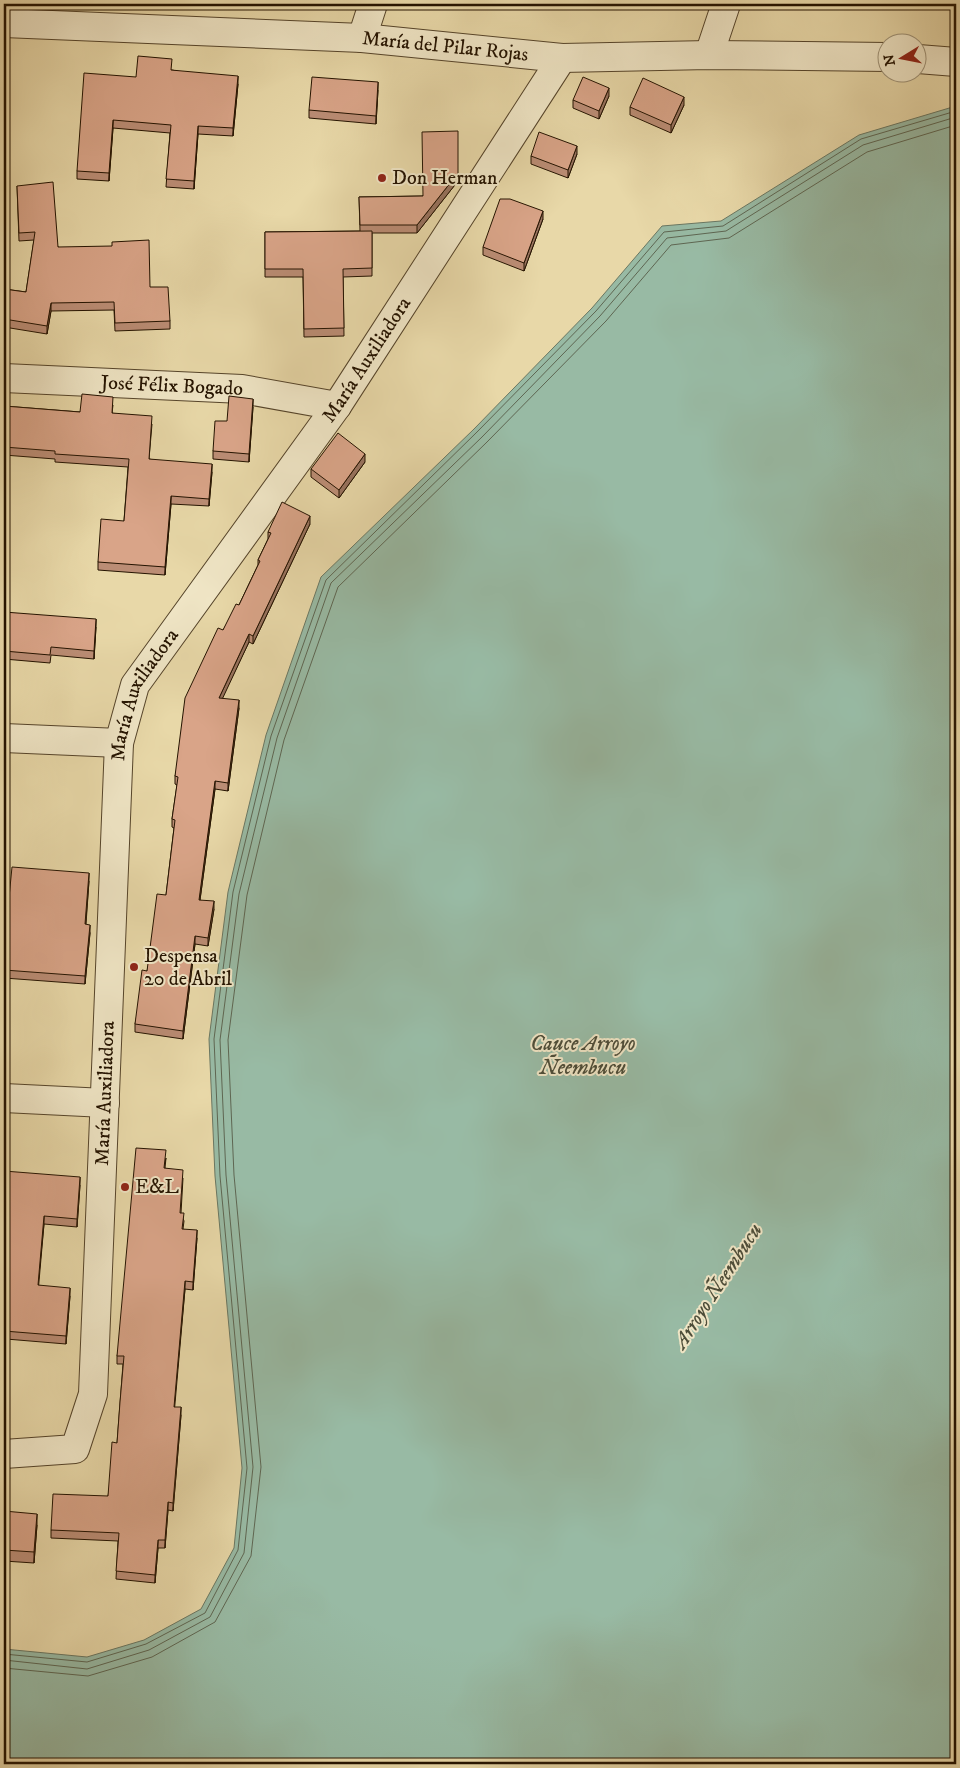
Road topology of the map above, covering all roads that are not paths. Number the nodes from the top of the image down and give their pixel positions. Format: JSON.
{"nodes":[{"id":1,"x":373,"y":4,"type":"edge"},
{"id":2,"x":726,"y":4,"type":"edge"},
{"id":3,"x":4,"y":23,"type":"edge"},
{"id":4,"x":362,"y":38,"type":"junction"},
{"id":5,"x":709,"y":56,"type":"junction"},
{"id":6,"x":878,"y":57,"type":"edge"},
{"id":7,"x":562,"y":58,"type":"junction"},
{"id":8,"x":928,"y":60,"type":"edge"},
{"id":9,"x":956,"y":62,"type":"edge"},
{"id":10,"x":4,"y":378,"type":"edge"},
{"id":11,"x":336,"y":406,"type":"junction"},
{"id":12,"x":4,"y":738,"type":"edge"},
{"id":13,"x":119,"y":743,"type":"junction"},
{"id":14,"x":4,"y":1098,"type":"edge"},
{"id":15,"x":105,"y":1103,"type":"junction"},
{"id":16,"x":4,"y":1454,"type":"edge"}],
"edges":[{"from":1,"to":4,"type":"street"},
{"from":2,"to":5,"type":"street"},
{"from":3,"to":4,"type":"street","name":"María del Pilar Rojas"},
{"from":4,"to":7,"type":"street","name":"María del Pilar Rojas"},
{"from":5,"to":6,"type":"street","name":"María del Pilar Rojas"},
{"from":5,"to":7,"type":"street","name":"María del Pilar Rojas"},
{"from":7,"to":11,"type":"street","name":"María Auxiliadora"},
{"from":8,"to":9,"type":"street"},
{"from":10,"to":11,"type":"street","name":"José Félix Bogado"},
{"from":11,"to":13,"type":"street","name":"María Auxiliadora"},
{"from":12,"to":13,"type":"street"},
{"from":13,"to":15,"type":"street","name":"María Auxiliadora"},
{"from":14,"to":15,"type":"street"},
{"from":15,"to":16,"type":"street","name":"María Auxiliadora"}]}
